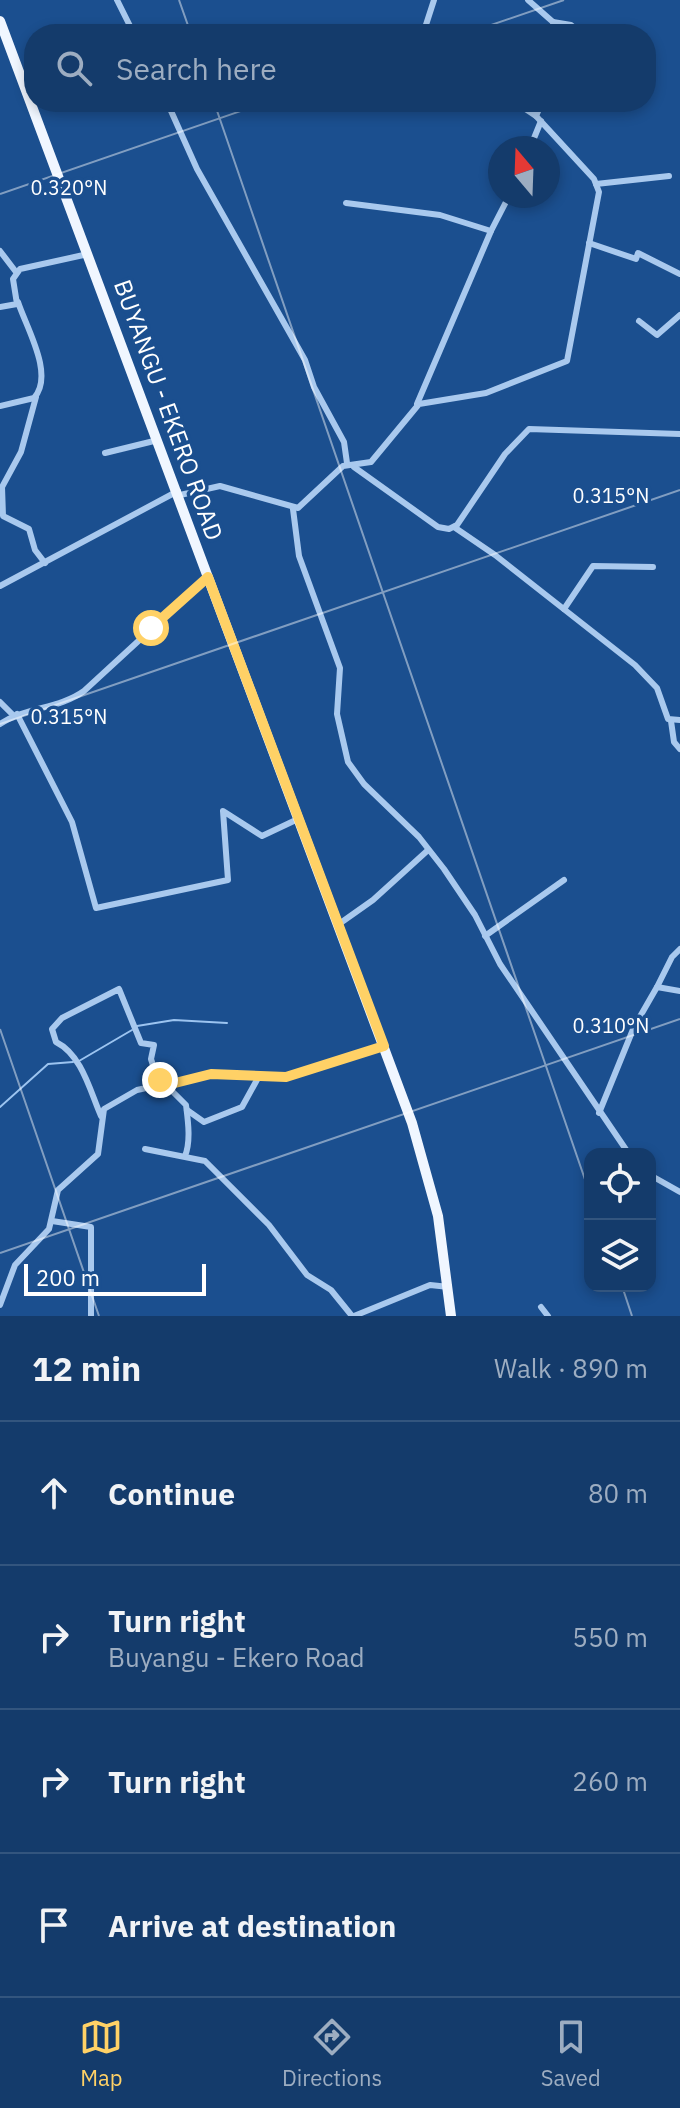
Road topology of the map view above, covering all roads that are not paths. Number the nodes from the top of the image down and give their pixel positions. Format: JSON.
{"nodes":[{"id":1,"x":117,"y":0,"type":"edge"},
{"id":2,"x":434,"y":0,"type":"edge"},
{"id":3,"x":528,"y":0,"type":"edge"},
{"id":4,"x":0,"y":21,"type":"edge"},
{"id":5,"x":553,"y":22,"type":"joint"},
{"id":6,"x":129,"y":24,"type":"edge"},
{"id":7,"x":426,"y":24,"type":"edge"},
{"id":8,"x":565,"y":24,"type":"edge"},
{"id":9,"x":24,"y":85,"type":"edge"},
{"id":10,"x":34,"y":112,"type":"edge"},
{"id":11,"x":171,"y":112,"type":"edge"},
{"id":12,"x":529,"y":112,"type":"edge"},
{"id":13,"x":540,"y":112,"type":"edge"},
{"id":14,"x":538,"y":118,"type":"junction"},
{"id":15,"x":533,"y":136,"type":"edge"},
{"id":16,"x":669,"y":176,"type":"dead end"},
{"id":17,"x":596,"y":184,"type":"junction"},
{"id":18,"x":346,"y":203,"type":"dead end"},
{"id":19,"x":503,"y":208,"type":"edge"},
{"id":20,"x":491,"y":231,"type":"junction"},
{"id":21,"x":589,"y":243,"type":"junction"},
{"id":22,"x":0,"y":251,"type":"edge"},
{"id":23,"x":88,"y":254,"type":"junction"},
{"id":24,"x":16,"y":272,"type":"junction"},
{"id":25,"x":680,"y":274,"type":"edge"},
{"id":26,"x":18,"y":302,"type":"junction"},
{"id":27,"x":0,"y":307,"type":"edge"},
{"id":28,"x":680,"y":315,"type":"edge"},
{"id":29,"x":639,"y":321,"type":"dead end"},
{"id":30,"x":36,"y":397,"type":"junction"},
{"id":31,"x":416,"y":405,"type":"junction"},
{"id":32,"x":0,"y":406,"type":"edge"},
{"id":33,"x":680,"y":434,"type":"edge"},
{"id":34,"x":158,"y":440,"type":"junction"},
{"id":35,"x":105,"y":453,"type":"dead end"},
{"id":36,"x":347,"y":463,"type":"junction"},
{"id":37,"x":179,"y":493,"type":"junction"},
{"id":38,"x":293,"y":509,"type":"junction"},
{"id":39,"x":454,"y":527,"type":"junction"},
{"id":40,"x":45,"y":563,"type":"junction"},
{"id":41,"x":653,"y":567,"type":"dead end"},
{"id":42,"x":208,"y":577,"type":"junction"},
{"id":43,"x":0,"y":586,"type":"edge"},
{"id":44,"x":564,"y":609,"type":"junction"},
{"id":45,"x":0,"y":702,"type":"edge"},
{"id":46,"x":16,"y":715,"type":"junction"},
{"id":47,"x":680,"y":720,"type":"edge"},
{"id":48,"x":671,"y":721,"type":"junction"},
{"id":49,"x":0,"y":724,"type":"edge"},
{"id":50,"x":680,"y":749,"type":"edge"},
{"id":51,"x":298,"y":819,"type":"junction"},
{"id":52,"x":427,"y":851,"type":"junction"},
{"id":53,"x":564,"y":880,"type":"dead end"},
{"id":54,"x":339,"y":924,"type":"junction"},
{"id":55,"x":485,"y":936,"type":"junction"},
{"id":56,"x":680,"y":949,"type":"edge"},
{"id":57,"x":657,"y":987,"type":"junction"},
{"id":58,"x":680,"y":991,"type":"edge"},
{"id":59,"x":384,"y":1046,"type":"junction"},
{"id":60,"x":258,"y":1078,"type":"junction"},
{"id":61,"x":163,"y":1085,"type":"junction"},
{"id":62,"x":187,"y":1110,"type":"junction"},
{"id":63,"x":599,"y":1113,"type":"junction"},
{"id":64,"x":101,"y":1116,"type":"junction"},
{"id":65,"x":625,"y":1148,"type":"edge"},
{"id":66,"x":145,"y":1149,"type":"dead end"},
{"id":67,"x":185,"y":1156,"type":"junction"},
{"id":68,"x":656,"y":1178,"type":"edge"},
{"id":69,"x":680,"y":1192,"type":"edge"},
{"id":70,"x":52,"y":1221,"type":"junction"},
{"id":71,"x":449,"y":1287,"type":"junction"},
{"id":72,"x":0,"y":1305,"type":"edge"},
{"id":73,"x":541,"y":1307,"type":"dead end"},
{"id":74,"x":91,"y":1316,"type":"edge"},
{"id":75,"x":353,"y":1316,"type":"edge"},
{"id":76,"x":451,"y":1316,"type":"edge"},
{"id":77,"x":548,"y":1316,"type":"edge"}],
"edges":[{"from":1,"to":6,"type":"street"},
{"from":2,"to":7,"type":"street"},
{"from":3,"to":5,"type":"street"},
{"from":4,"to":9,"type":"main road","name":"BUYANGU - EKERO ROAD"},
{"from":5,"to":8,"type":"street"},
{"from":10,"to":23,"type":"main road","name":"BUYANGU - EKERO ROAD"},
{"from":11,"to":36,"type":"street"},
{"from":12,"to":14,"type":"street"},
{"from":13,"to":14,"type":"street"},
{"from":14,"to":15,"type":"street"},
{"from":14,"to":17,"type":"street"},
{"from":16,"to":17,"type":"street"},
{"from":17,"to":21,"type":"street"},
{"from":18,"to":20,"type":"street"},
{"from":19,"to":20,"type":"street"},
{"from":20,"to":31,"type":"street"},
{"from":21,"to":25,"type":"street"},
{"from":21,"to":31,"type":"street"},
{"from":22,"to":24,"type":"street"},
{"from":23,"to":24,"type":"street"},
{"from":23,"to":34,"type":"main road","name":"BUYANGU - EKERO ROAD"},
{"from":24,"to":26,"type":"street"},
{"from":26,"to":27,"type":"street"},
{"from":26,"to":30,"type":"street"},
{"from":28,"to":29,"type":"street"},
{"from":30,"to":32,"type":"street"},
{"from":30,"to":40,"type":"street"},
{"from":31,"to":36,"type":"street"},
{"from":33,"to":39,"type":"street"},
{"from":34,"to":35,"type":"street"},
{"from":34,"to":37,"type":"main road","name":"BUYANGU - EKERO ROAD"},
{"from":36,"to":38,"type":"street"},
{"from":36,"to":39,"type":"street"},
{"from":37,"to":38,"type":"street"},
{"from":37,"to":40,"type":"street"},
{"from":37,"to":42,"type":"main road","name":"BUYANGU - EKERO ROAD"},
{"from":38,"to":52,"type":"street"},
{"from":39,"to":44,"type":"street"},
{"from":40,"to":43,"type":"street"},
{"from":41,"to":44,"type":"street"},
{"from":42,"to":46,"type":"street"},
{"from":42,"to":51,"type":"main road","name":"BUYANGU - EKERO ROAD"},
{"from":44,"to":48,"type":"street"},
{"from":45,"to":46,"type":"street"},
{"from":46,"to":49,"type":"street"},
{"from":46,"to":51,"type":"street"},
{"from":47,"to":48,"type":"street"},
{"from":48,"to":50,"type":"street"},
{"from":51,"to":54,"type":"main road","name":"BUYANGU - EKERO ROAD"},
{"from":52,"to":54,"type":"street"},
{"from":52,"to":55,"type":"street"},
{"from":53,"to":55,"type":"street"},
{"from":54,"to":59,"type":"main road","name":"BUYANGU - EKERO ROAD"},
{"from":55,"to":63,"type":"street"},
{"from":56,"to":57,"type":"street"},
{"from":57,"to":58,"type":"street"},
{"from":57,"to":63,"type":"street"},
{"from":59,"to":60,"type":"street"},
{"from":59,"to":71,"type":"main road","name":"BUYANGU - EKERO ROAD"},
{"from":60,"to":61,"type":"street"},
{"from":60,"to":62,"type":"street"},
{"from":61,"to":62,"type":"street"},
{"from":61,"to":64,"type":"street"},
{"from":61,"to":64,"type":"street"},
{"from":62,"to":67,"type":"street"},
{"from":63,"to":65,"type":"street"},
{"from":64,"to":70,"type":"street"},
{"from":66,"to":67,"type":"street"},
{"from":67,"to":75,"type":"street"},
{"from":68,"to":69,"type":"street"},
{"from":70,"to":72,"type":"street"},
{"from":70,"to":74,"type":"street"},
{"from":71,"to":75,"type":"street"},
{"from":71,"to":76,"type":"main road","name":"BUYANGU - EKERO ROAD"},
{"from":73,"to":77,"type":"street"}]}
